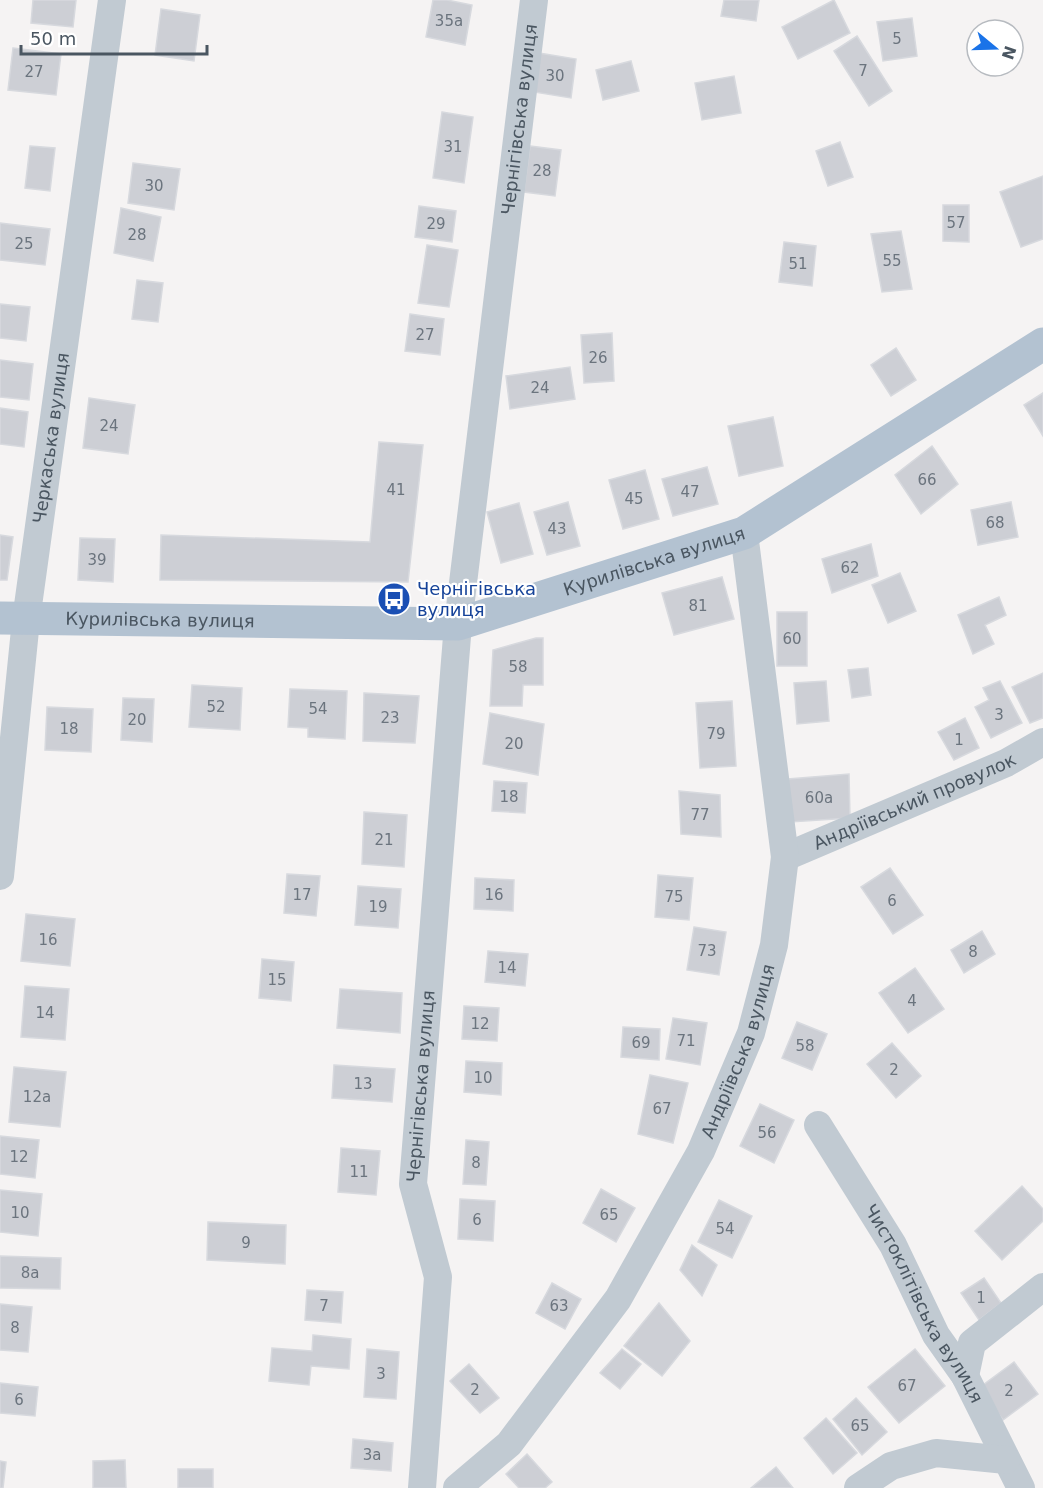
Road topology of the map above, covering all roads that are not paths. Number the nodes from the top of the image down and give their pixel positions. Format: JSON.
{"nodes":[{"id":1,"x":112,"y":0,"type":"edge"},
{"id":2,"x":534,"y":0,"type":"edge"},
{"id":3,"x":1043,"y":344,"type":"edge"},
{"id":4,"x":744,"y":533,"type":"junction"},
{"id":5,"x":13,"y":619,"type":"edge"},
{"id":6,"x":458,"y":624,"type":"junction"},
{"id":7,"x":1043,"y":742,"type":"edge"},
{"id":8,"x":785,"y":857,"type":"junction"},
{"id":9,"x":0,"y":876,"type":"edge"},
{"id":10,"x":818,"y":1125,"type":"dead end"},
{"id":11,"x":1043,"y":1287,"type":"edge"},
{"id":12,"x":965,"y":1376,"type":"junction"},
{"id":13,"x":1006,"y":1460,"type":"junction"},
{"id":14,"x":422,"y":1488,"type":"edge"},
{"id":15,"x":457,"y":1488,"type":"edge"},
{"id":16,"x":858,"y":1488,"type":"edge"},
{"id":17,"x":1021,"y":1488,"type":"edge"}],
"edges":[{"from":1,"to":5,"type":"street","name":"Черкаська вулиця"},
{"from":2,"to":6,"type":"street","name":"Чернігівська вулиця"},
{"from":3,"to":4,"type":"main road","name":"Курилівська вулиця"},
{"from":4,"to":6,"type":"main road","name":"Курилівська вулиця"},
{"from":4,"to":8,"type":"street","name":"Андріївська вулиця"},
{"from":5,"to":6,"type":"main road","name":"Курилівська вулиця"},
{"from":5,"to":9,"type":"street","name":"Черкаська вулиця"},
{"from":6,"to":14,"type":"street","name":"Чернігівська вулиця"},
{"from":7,"to":8,"type":"street","name":"Андріївський провулок"},
{"from":8,"to":15,"type":"street","name":"Андріївська вулиця"},
{"from":10,"to":12,"type":"street","name":"Чистоклітівська вулиця"},
{"from":11,"to":12,"type":"street"},
{"from":12,"to":13,"type":"street","name":"Чистоклітівська вулиця"},
{"from":13,"to":16,"type":"street"},
{"from":13,"to":17,"type":"street","name":"Чистоклітівська вулиця"}]}
